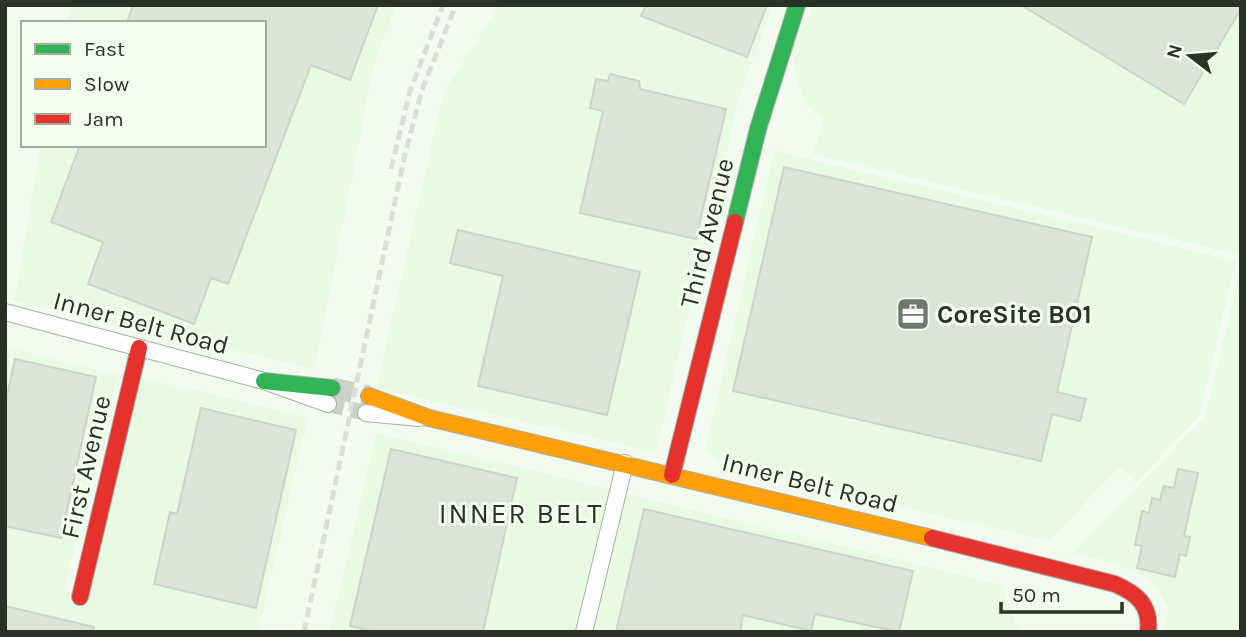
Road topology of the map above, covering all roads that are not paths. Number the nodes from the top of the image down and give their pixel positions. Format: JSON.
{"nodes":[{"id":1,"x":797,"y":5,"type":"edge"},
{"id":2,"x":5,"y":312,"type":"edge"},
{"id":3,"x":139,"y":348,"type":"junction"},
{"id":4,"x":330,"y":396,"type":"tunnel mouth"},
{"id":5,"x":369,"y":396,"type":"tunnel mouth"},
{"id":6,"x":366,"y":413,"type":"tunnel mouth"},
{"id":7,"x":429,"y":418,"type":"junction"},
{"id":8,"x":625,"y":463,"type":"junction"},
{"id":9,"x":673,"y":475,"type":"junction"},
{"id":10,"x":79,"y":597,"type":"dead end"},
{"id":11,"x":584,"y":632,"type":"edge"},
{"id":12,"x":1149,"y":632,"type":"edge"}],
"edges":[{"from":1,"to":9,"type":"street","name":"Third Avenue"},
{"from":2,"to":3,"type":"street","name":"Inner Belt Road"},
{"from":3,"to":4,"type":"street","name":"Inner Belt Road"},
{"from":3,"to":10,"type":"street","name":"First Avenue"},
{"from":5,"to":7,"type":"street","name":"Inner Belt Road"},
{"from":6,"to":7,"type":"street","name":"Inner Belt Road"},
{"from":7,"to":8,"type":"street","name":"Inner Belt Road"},
{"from":8,"to":9,"type":"street","name":"Inner Belt Road"},
{"from":8,"to":11,"type":"street"},
{"from":9,"to":12,"type":"street","name":"Inner Belt Road"}]}
